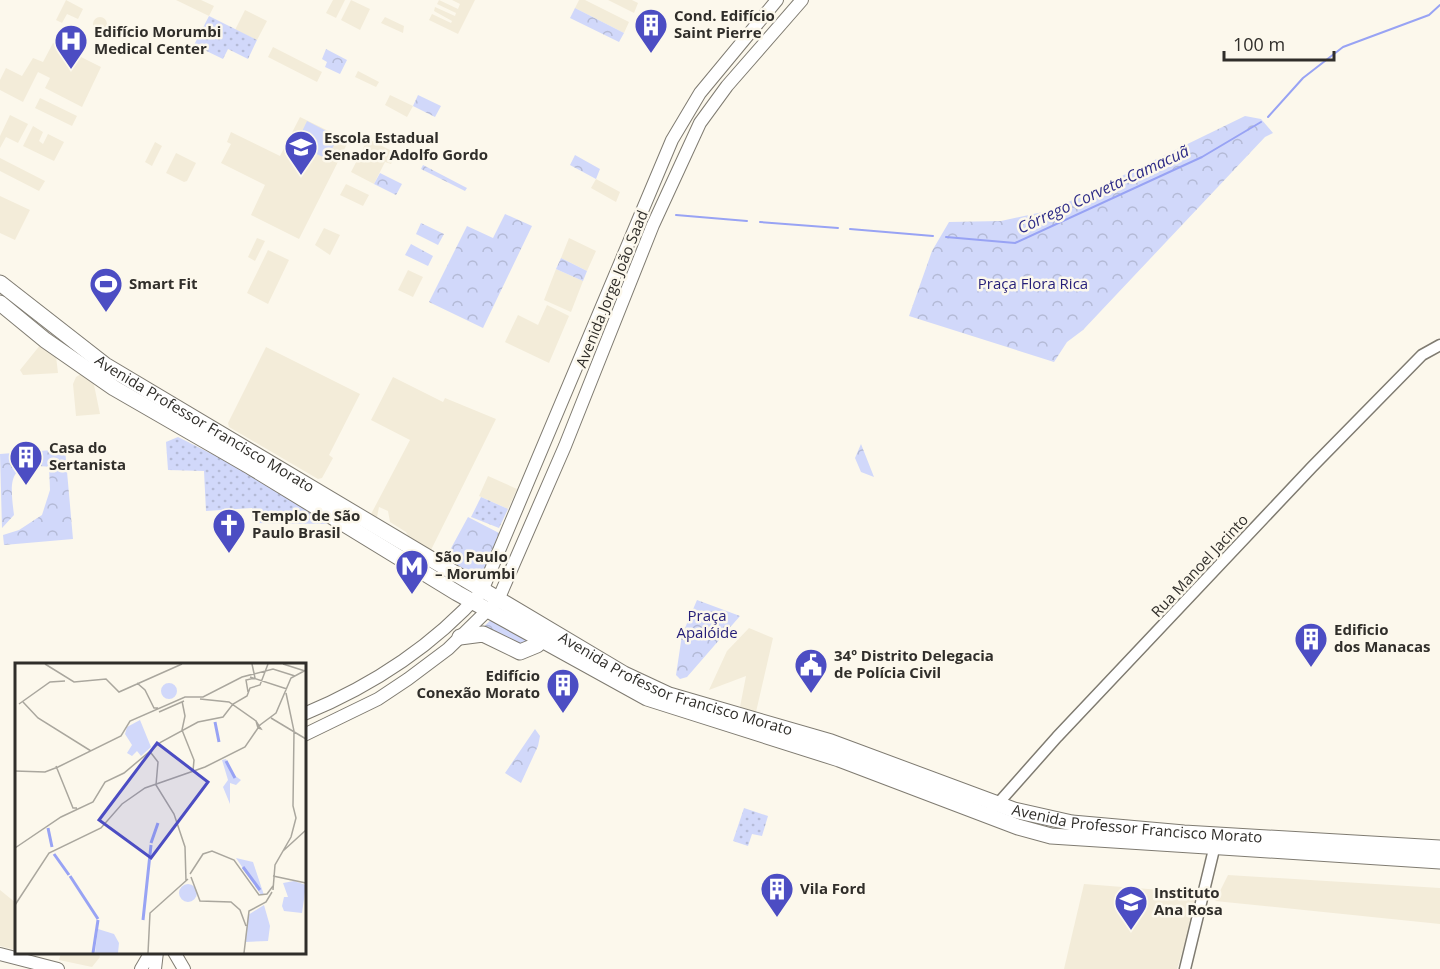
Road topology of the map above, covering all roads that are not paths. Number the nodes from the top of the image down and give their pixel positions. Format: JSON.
{"nodes":[{"id":1,"x":777,"y":0,"type":"edge"},
{"id":2,"x":799,"y":1,"type":"edge"},
{"id":3,"x":0,"y":283,"type":"edge"},
{"id":4,"x":608,"y":292,"type":"junction"},
{"id":5,"x":625,"y":298,"type":"junction"},
{"id":6,"x":0,"y":303,"type":"edge"},
{"id":7,"x":603,"y":305,"type":"junction"},
{"id":8,"x":619,"y":312,"type":"junction"},
{"id":9,"x":1440,"y":345,"type":"edge"},
{"id":10,"x":478,"y":597,"type":"junction"},
{"id":11,"x":493,"y":605,"type":"junction"},
{"id":12,"x":545,"y":635,"type":"junction"},
{"id":13,"x":460,"y":638,"type":"junction"},
{"id":14,"x":398,"y":665,"type":"junction"},
{"id":15,"x":408,"y":679,"type":"junction"},
{"id":16,"x":306,"y":713,"type":"edge"},
{"id":17,"x":306,"y":734,"type":"edge"},
{"id":18,"x":993,"y":810,"type":"junction"},
{"id":19,"x":1216,"y":840,"type":"junction"},
{"id":20,"x":1440,"y":848,"type":"edge"},
{"id":21,"x":1440,"y":861,"type":"edge"},
{"id":22,"x":0,"y":954,"type":"edge"},
{"id":23,"x":150,"y":954,"type":"edge"},
{"id":24,"x":157,"y":954,"type":"edge"},
{"id":25,"x":175,"y":954,"type":"edge"},
{"id":26,"x":58,"y":969,"type":"edge"},
{"id":27,"x":141,"y":969,"type":"edge"},
{"id":28,"x":155,"y":969,"type":"edge"},
{"id":29,"x":184,"y":969,"type":"edge"},
{"id":30,"x":1185,"y":969,"type":"edge"}],
"edges":[{"from":1,"to":4,"type":"main road","name":"Avenida Jorge João Saad"},
{"from":2,"to":5,"type":"main road","name":"Avenida Jorge João Saad"},
{"from":3,"to":10,"type":"highway","name":"Avenida Professor Francisco Morato"},
{"from":4,"to":5,"type":"main road"},
{"from":4,"to":7,"type":"main road","name":"Avenida Jorge João Saad"},
{"from":5,"to":8,"type":"main road","name":"Avenida Jorge João Saad"},
{"from":6,"to":10,"type":"highway","name":"Avenida Professor Francisco Morato"},
{"from":7,"to":8,"type":"main road"},
{"from":7,"to":10,"type":"main road","name":"Avenida Jorge João Saad"},
{"from":8,"to":11,"type":"main road","name":"Avenida Jorge João Saad"},
{"from":9,"to":18,"type":"street","name":"Rua Manoel Jacinto"},
{"from":10,"to":11,"type":"highway","name":"Avenida Professor Francisco Morato"},
{"from":10,"to":14,"type":"main road"},
{"from":11,"to":12,"type":"highway","name":"Avenida Professor Francisco Morato"},
{"from":11,"to":13,"type":"main road"},
{"from":12,"to":13,"type":"highway"},
{"from":12,"to":18,"type":"highway","name":"Avenida Professor Francisco Morato"},
{"from":13,"to":15,"type":"main road"},
{"from":14,"to":15,"type":"main road"},
{"from":14,"to":16,"type":"main road"},
{"from":15,"to":17,"type":"main road"},
{"from":18,"to":19,"type":"highway","name":"Avenida Professor Francisco Morato"},
{"from":19,"to":20,"type":"highway","name":"Avenida Professor Francisco Morato"},
{"from":19,"to":21,"type":"highway","name":"Avenida Professor Francisco Morato"},
{"from":19,"to":30,"type":"street"},
{"from":22,"to":26,"type":"main road"},
{"from":23,"to":27,"type":"main road"},
{"from":24,"to":28,"type":"main road"},
{"from":25,"to":29,"type":"main road"}]}
